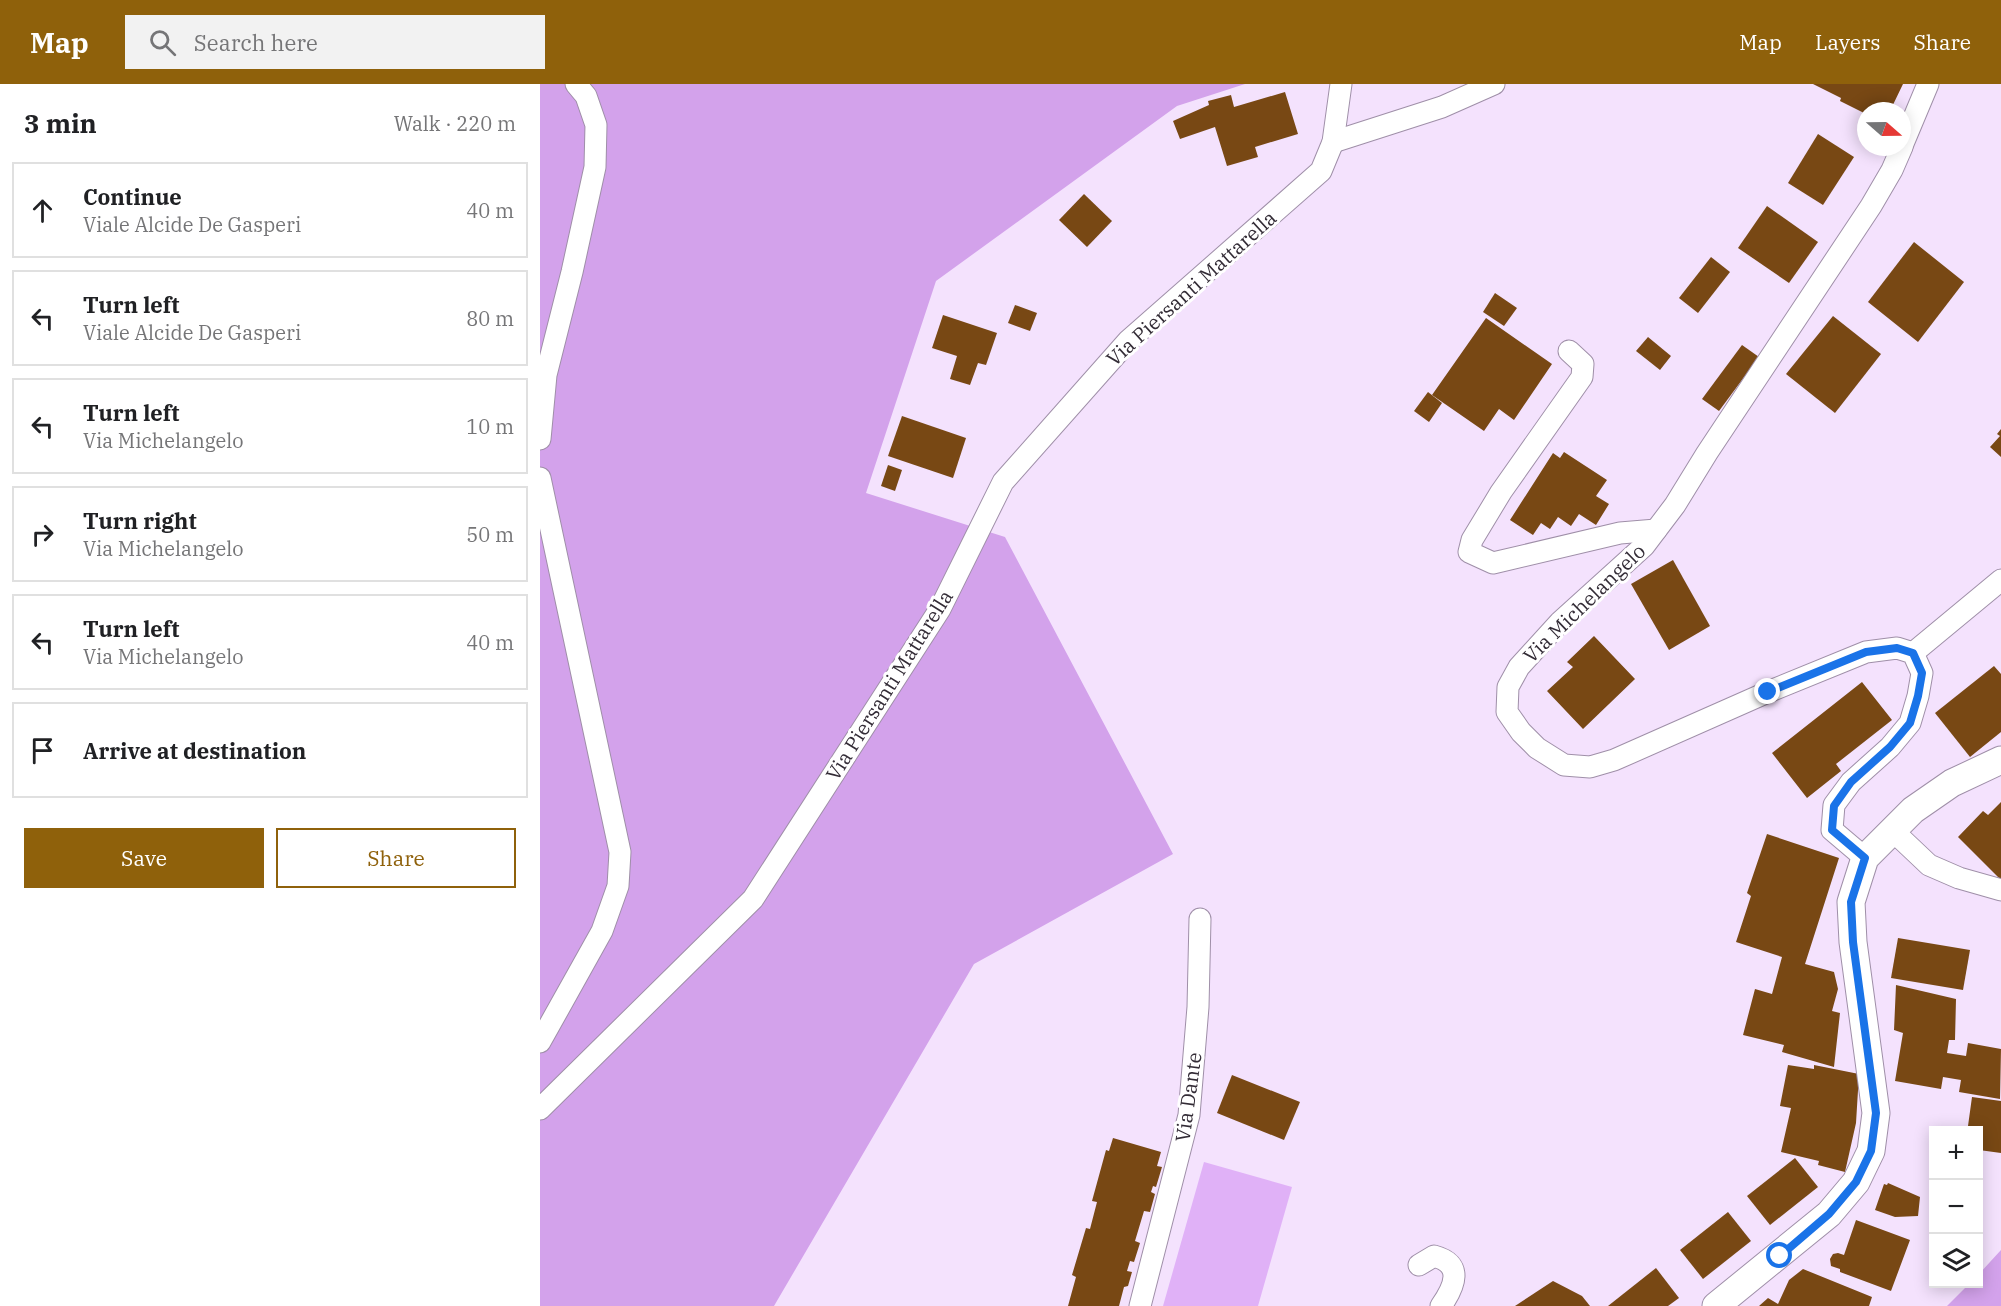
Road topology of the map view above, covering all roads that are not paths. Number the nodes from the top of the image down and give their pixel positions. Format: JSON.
{"nodes":[{"id":1,"x":576,"y":84,"type":"edge"},
{"id":2,"x":1341,"y":84,"type":"edge"},
{"id":3,"x":1494,"y":84,"type":"edge"},
{"id":4,"x":1928,"y":84,"type":"edge"},
{"id":5,"x":1911,"y":125,"type":"edge"},
{"id":6,"x":1333,"y":142,"type":"junction"},
{"id":7,"x":1898,"y":156,"type":"edge"},
{"id":8,"x":1569,"y":351,"type":"dead end"},
{"id":9,"x":540,"y":439,"type":"edge"},
{"id":10,"x":540,"y":478,"type":"edge"},
{"id":11,"x":1656,"y":530,"type":"junction"},
{"id":12,"x":2001,"y":580,"type":"edge"},
{"id":13,"x":1913,"y":653,"type":"junction"},
{"id":14,"x":2001,"y":760,"type":"edge"},
{"id":15,"x":1892,"y":830,"type":"junction"},
{"id":16,"x":1865,"y":858,"type":"junction"},
{"id":17,"x":2001,"y":890,"type":"edge"},
{"id":18,"x":1200,"y":919,"type":"dead end"},
{"id":19,"x":540,"y":1042,"type":"edge"},
{"id":20,"x":540,"y":1108,"type":"edge"},
{"id":21,"x":1419,"y":1265,"type":"dead end"},
{"id":22,"x":1140,"y":1306,"type":"edge"},
{"id":23,"x":1441,"y":1306,"type":"edge"},
{"id":24,"x":1716,"y":1306,"type":"edge"}],
"edges":[{"from":1,"to":9,"type":"street"},
{"from":2,"to":6,"type":"street","name":"Via Piersanti Mattarella"},
{"from":3,"to":6,"type":"street"},
{"from":4,"to":5,"type":"street","name":"Via Michelangelo"},
{"from":6,"to":20,"type":"street","name":"Via Piersanti Mattarella"},
{"from":7,"to":11,"type":"street","name":"Via Michelangelo"},
{"from":8,"to":11,"type":"street"},
{"from":10,"to":19,"type":"street"},
{"from":11,"to":13,"type":"street","name":"Via Michelangelo"},
{"from":12,"to":13,"type":"street"},
{"from":13,"to":16,"type":"street"},
{"from":14,"to":15,"type":"street"},
{"from":15,"to":16,"type":"street"},
{"from":15,"to":17,"type":"street"},
{"from":16,"to":24,"type":"street"},
{"from":18,"to":22,"type":"street","name":"Via Dante"},
{"from":21,"to":23,"type":"street"}]}
